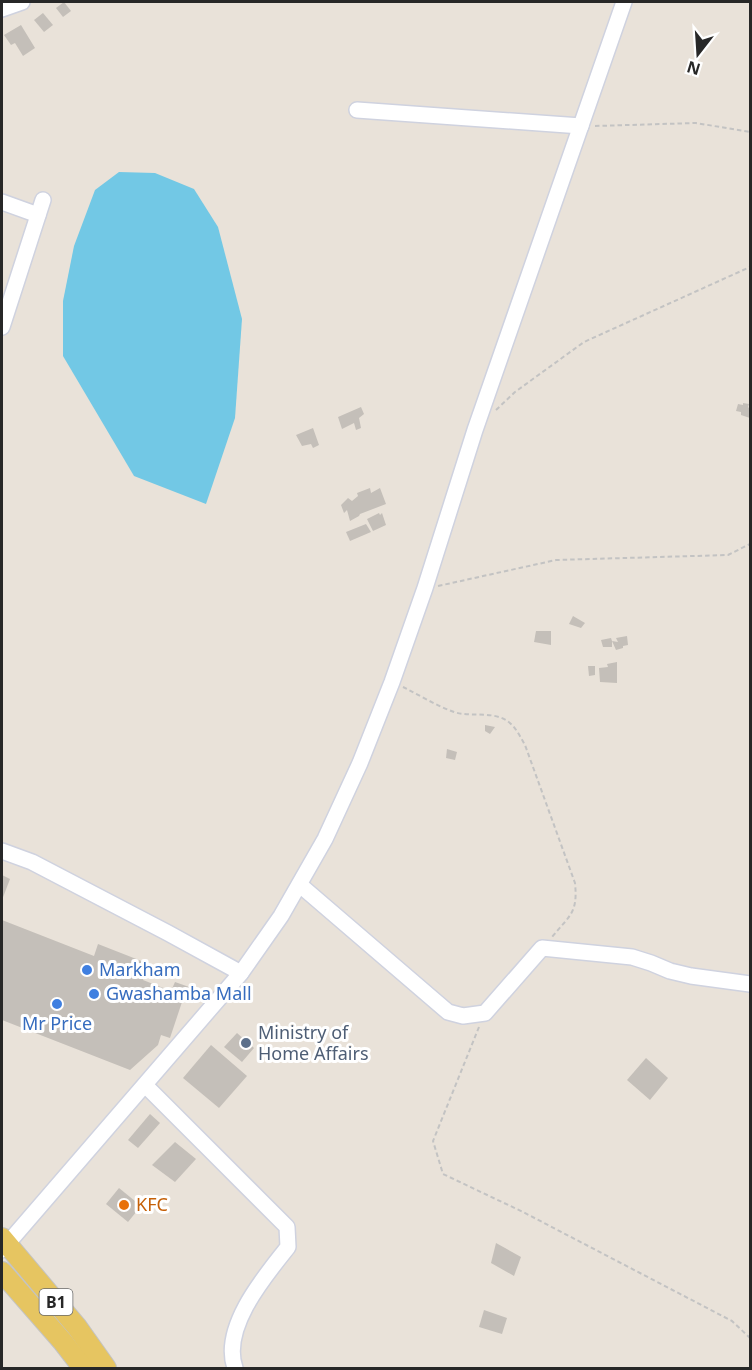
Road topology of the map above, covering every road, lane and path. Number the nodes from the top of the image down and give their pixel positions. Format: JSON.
{"nodes":[{"id":1,"x":22,"y":2,"type":"edge"},
{"id":2,"x":624,"y":2,"type":"edge"},
{"id":3,"x":2,"y":9,"type":"edge"},
{"id":4,"x":357,"y":110,"type":"dead end"},
{"id":5,"x":581,"y":126,"type":"junction"},
{"id":6,"x":750,"y":132,"type":"edge"},
{"id":7,"x":43,"y":200,"type":"dead end"},
{"id":8,"x":2,"y":202,"type":"edge"},
{"id":9,"x":38,"y":215,"type":"junction"},
{"id":10,"x":750,"y":267,"type":"edge"},
{"id":11,"x":2,"y":327,"type":"edge"},
{"id":12,"x":476,"y":430,"type":"junction"},
{"id":13,"x":750,"y":544,"type":"edge"},
{"id":14,"x":425,"y":588,"type":"junction"},
{"id":15,"x":392,"y":682,"type":"junction"},
{"id":16,"x":2,"y":851,"type":"edge"},
{"id":17,"x":300,"y":885,"type":"junction"},
{"id":18,"x":542,"y":948,"type":"junction"},
{"id":19,"x":241,"y":974,"type":"junction"},
{"id":20,"x":750,"y":984,"type":"edge"},
{"id":21,"x":485,"y":1013,"type":"junction"},
{"id":22,"x":145,"y":1085,"type":"junction"},
{"id":23,"x":4,"y":1244,"type":"edge"},
{"id":24,"x":2,"y":1272,"type":"edge"},
{"id":25,"x":750,"y":1338,"type":"edge"},
{"id":26,"x":83,"y":1368,"type":"edge"},
{"id":27,"x":106,"y":1368,"type":"edge"},
{"id":28,"x":235,"y":1368,"type":"edge"}],
"edges":[{"from":1,"to":3,"type":"street"},
{"from":2,"to":5,"type":"street"},
{"from":4,"to":5,"type":"street"},
{"from":5,"to":6,"type":"path"},
{"from":5,"to":12,"type":"street"},
{"from":7,"to":9,"type":"street"},
{"from":8,"to":9,"type":"street"},
{"from":9,"to":11,"type":"street"},
{"from":10,"to":12,"type":"path"},
{"from":12,"to":14,"type":"street"},
{"from":13,"to":14,"type":"path"},
{"from":14,"to":15,"type":"street"},
{"from":15,"to":17,"type":"street"},
{"from":15,"to":18,"type":"path"},
{"from":16,"to":19,"type":"street"},
{"from":17,"to":19,"type":"street"},
{"from":17,"to":21,"type":"street"},
{"from":18,"to":20,"type":"street"},
{"from":18,"to":21,"type":"street"},
{"from":19,"to":22,"type":"street"},
{"from":21,"to":25,"type":"path"},
{"from":22,"to":23,"type":"street"},
{"from":22,"to":28,"type":"street"},
{"from":23,"to":27,"type":"main road","number":"B1"},
{"from":24,"to":26,"type":"main road","number":"B1"}]}
